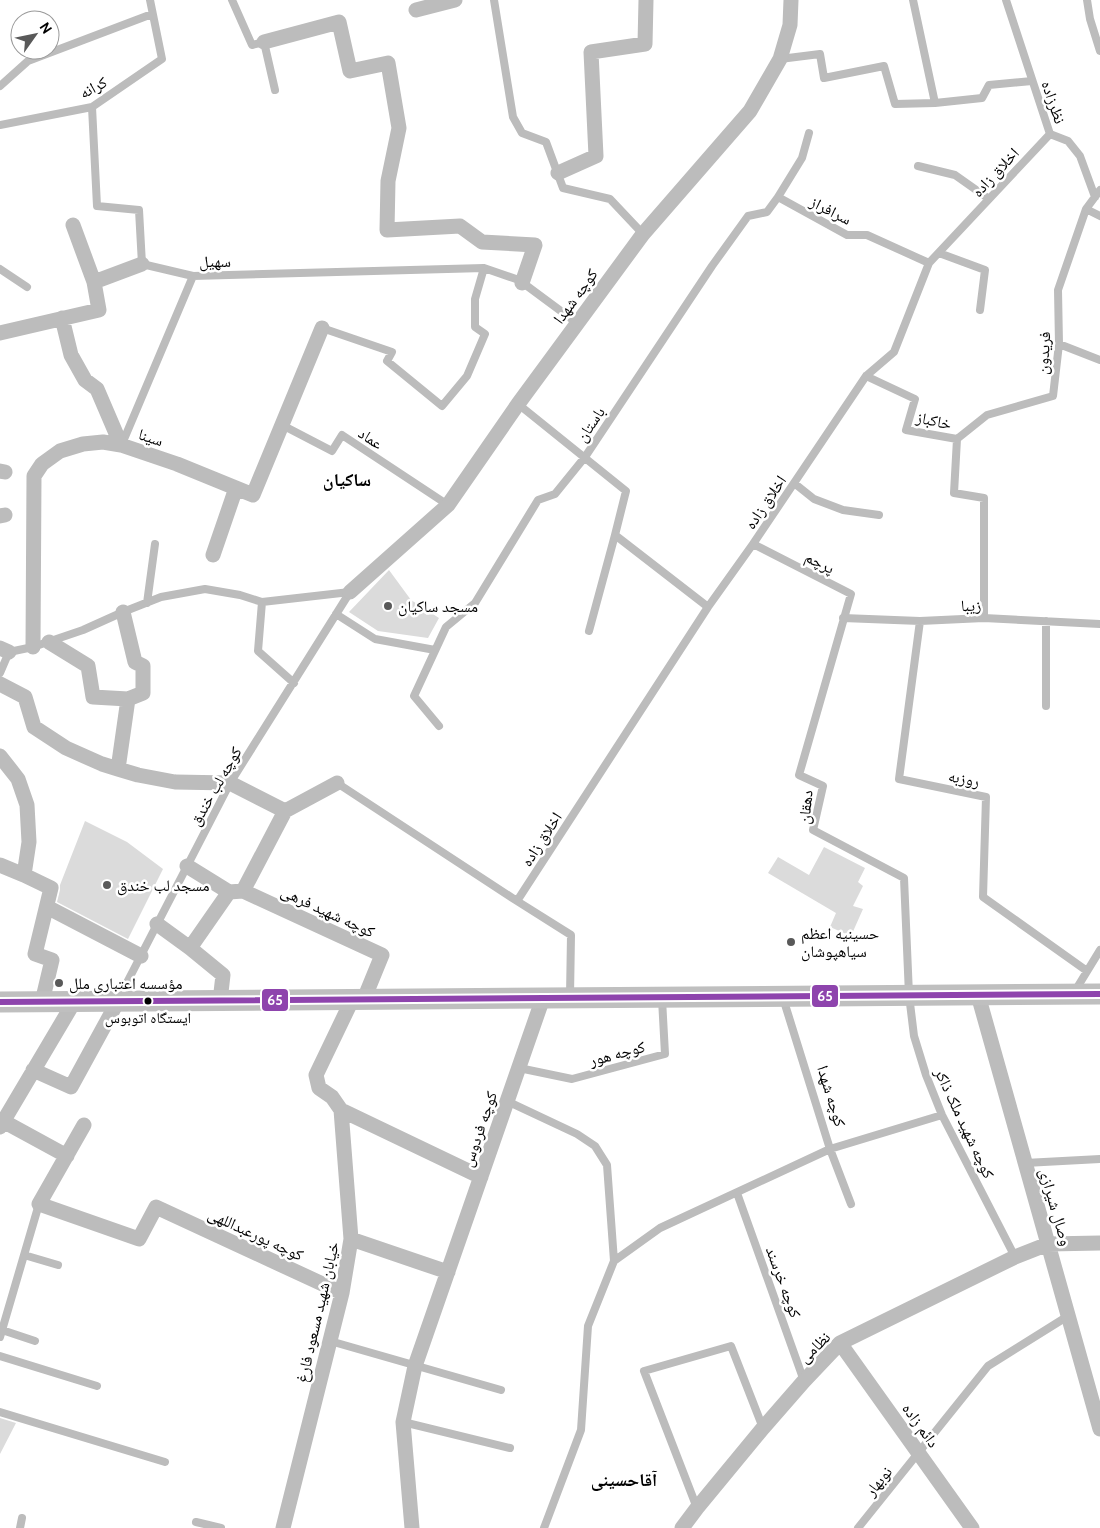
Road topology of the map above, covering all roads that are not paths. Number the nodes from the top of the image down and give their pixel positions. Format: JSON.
{"nodes":[{"id":1,"x":150,"y":0,"type":"edge"},
{"id":2,"x":232,"y":0,"type":"edge"},
{"id":3,"x":455,"y":0,"type":"edge"},
{"id":4,"x":494,"y":0,"type":"edge"},
{"id":5,"x":646,"y":0,"type":"edge"},
{"id":6,"x":791,"y":0,"type":"edge"},
{"id":7,"x":913,"y":0,"type":"edge"},
{"id":8,"x":1006,"y":0,"type":"edge"},
{"id":9,"x":1087,"y":0,"type":"edge"},
{"id":10,"x":416,"y":10,"type":"dead end"},
{"id":11,"x":152,"y":14,"type":"junction"},
{"id":12,"x":264,"y":42,"type":"junction"},
{"id":13,"x":1100,"y":51,"type":"edge"},
{"id":14,"x":780,"y":59,"type":"junction"},
{"id":15,"x":1032,"y":81,"type":"junction"},
{"id":16,"x":0,"y":86,"type":"edge"},
{"id":17,"x":275,"y":90,"type":"dead end"},
{"id":18,"x":935,"y":103,"type":"junction"},
{"id":19,"x":92,"y":107,"type":"junction"},
{"id":20,"x":0,"y":125,"type":"edge"},
{"id":21,"x":809,"y":133,"type":"dead end"},
{"id":22,"x":1050,"y":134,"type":"junction"},
{"id":23,"x":918,"y":166,"type":"dead end"},
{"id":24,"x":558,"y":173,"type":"junction"},
{"id":25,"x":1100,"y":190,"type":"edge"},
{"id":26,"x":778,"y":197,"type":"junction"},
{"id":27,"x":1095,"y":197,"type":"junction"},
{"id":28,"x":989,"y":199,"type":"junction"},
{"id":29,"x":1086,"y":209,"type":"junction"},
{"id":30,"x":1100,"y":216,"type":"edge"},
{"id":31,"x":73,"y":225,"type":"dead end"},
{"id":32,"x":644,"y":234,"type":"junction"},
{"id":33,"x":939,"y":252,"type":"junction"},
{"id":34,"x":929,"y":263,"type":"junction"},
{"id":35,"x":142,"y":264,"type":"junction"},
{"id":36,"x":484,"y":268,"type":"junction"},
{"id":37,"x":0,"y":269,"type":"edge"},
{"id":38,"x":193,"y":276,"type":"junction"},
{"id":39,"x":94,"y":282,"type":"junction"},
{"id":40,"x":522,"y":283,"type":"junction"},
{"id":41,"x":27,"y":287,"type":"dead end"},
{"id":42,"x":980,"y":310,"type":"dead end"},
{"id":43,"x":62,"y":318,"type":"junction"},
{"id":44,"x":576,"y":323,"type":"junction"},
{"id":45,"x":322,"y":328,"type":"joint"},
{"id":46,"x":0,"y":333,"type":"edge"},
{"id":47,"x":1059,"y":344,"type":"junction"},
{"id":48,"x":1100,"y":360,"type":"edge"},
{"id":49,"x":866,"y":376,"type":"junction"},
{"id":50,"x":518,"y":404,"type":"junction"},
{"id":51,"x":282,"y":425,"type":"junction"},
{"id":52,"x":957,"y":439,"type":"junction"},
{"id":53,"x":121,"y":446,"type":"junction"},
{"id":54,"x":585,"y":457,"type":"junction"},
{"id":55,"x":794,"y":483,"type":"junction"},
{"id":56,"x":236,"y":488,"type":"junction"},
{"id":57,"x":448,"y":504,"type":"junction"},
{"id":58,"x":879,"y":515,"type":"dead end"},
{"id":59,"x":615,"y":535,"type":"junction"},
{"id":60,"x":155,"y":544,"type":"dead end"},
{"id":61,"x":753,"y":544,"type":"junction"},
{"id":62,"x":213,"y":556,"type":"dead end"},
{"id":63,"x":350,"y":592,"type":"junction"},
{"id":64,"x":262,"y":602,"type":"junction"},
{"id":65,"x":147,"y":603,"type":"junction"},
{"id":66,"x":708,"y":607,"type":"junction"},
{"id":67,"x":123,"y":612,"type":"junction"},
{"id":68,"x":336,"y":614,"type":"junction"},
{"id":69,"x":843,"y":618,"type":"junction"},
{"id":70,"x":984,"y":618,"type":"junction"},
{"id":71,"x":920,"y":621,"type":"junction"},
{"id":72,"x":1046,"y":621,"type":"junction"},
{"id":73,"x":1100,"y":624,"type":"edge"},
{"id":74,"x":589,"y":631,"type":"dead end"},
{"id":75,"x":49,"y":642,"type":"junction"},
{"id":76,"x":33,"y":647,"type":"junction"},
{"id":77,"x":5,"y":650,"type":"edge"},
{"id":78,"x":435,"y":650,"type":"junction"},
{"id":79,"x":0,"y":673,"type":"edge"},
{"id":80,"x":294,"y":683,"type":"junction"},
{"id":81,"x":0,"y":684,"type":"edge"},
{"id":82,"x":128,"y":699,"type":"junction"},
{"id":83,"x":1046,"y":706,"type":"dead end"},
{"id":84,"x":439,"y":726,"type":"dead end"},
{"id":85,"x":0,"y":756,"type":"edge"},
{"id":86,"x":118,"y":769,"type":"junction"},
{"id":87,"x":230,"y":783,"type":"junction"},
{"id":88,"x":338,"y":783,"type":"joint"},
{"id":89,"x":285,"y":811,"type":"junction"},
{"id":90,"x":0,"y":865,"type":"edge"},
{"id":91,"x":187,"y":866,"type":"junction"},
{"id":92,"x":24,"y":875,"type":"junction"},
{"id":93,"x":236,"y":891,"type":"junction"},
{"id":94,"x":517,"y":901,"type":"junction"},
{"id":95,"x":47,"y":907,"type":"junction"},
{"id":96,"x":157,"y":924,"type":"junction"},
{"id":97,"x":190,"y":948,"type":"junction"},
{"id":98,"x":1100,"y":950,"type":"edge"},
{"id":99,"x":141,"y":956,"type":"junction"},
{"id":100,"x":1087,"y":972,"type":"junction"},
{"id":101,"x":1074,"y":994,"type":"junction"},
{"id":102,"x":1100,"y":994,"type":"edge"},
{"id":103,"x":909,"y":995,"type":"junction"},
{"id":104,"x":978,"y":995,"type":"junction"},
{"id":105,"x":783,"y":996,"type":"junction"},
{"id":106,"x":662,"y":997,"type":"junction"},
{"id":107,"x":543,"y":998,"type":"junction"},
{"id":108,"x":570,"y":998,"type":"junction"},
{"id":109,"x":358,"y":999,"type":"junction"},
{"id":110,"x":118,"y":1001,"type":"junction"},
{"id":111,"x":220,"y":1001,"type":"junction"},
{"id":112,"x":0,"y":1002,"type":"edge"},
{"id":113,"x":42,"y":1002,"type":"junction"},
{"id":114,"x":74,"y":1002,"type":"junction"},
{"id":115,"x":519,"y":1068,"type":"junction"},
{"id":116,"x":33,"y":1070,"type":"junction"},
{"id":117,"x":507,"y":1102,"type":"junction"},
{"id":118,"x":341,"y":1110,"type":"junction"},
{"id":119,"x":942,"y":1115,"type":"junction"},
{"id":120,"x":2,"y":1124,"type":"edge"},
{"id":121,"x":84,"y":1125,"type":"dead end"},
{"id":122,"x":830,"y":1149,"type":"junction"},
{"id":123,"x":67,"y":1156,"type":"junction"},
{"id":124,"x":1100,"y":1159,"type":"edge"},
{"id":125,"x":1025,"y":1163,"type":"junction"},
{"id":126,"x":481,"y":1177,"type":"junction"},
{"id":127,"x":737,"y":1193,"type":"junction"},
{"id":128,"x":40,"y":1204,"type":"junction"},
{"id":129,"x":851,"y":1204,"type":"dead end"},
{"id":130,"x":351,"y":1239,"type":"junction"},
{"id":131,"x":1100,"y":1243,"type":"edge"},
{"id":132,"x":1048,"y":1244,"type":"junction"},
{"id":133,"x":24,"y":1255,"type":"junction"},
{"id":134,"x":1015,"y":1257,"type":"junction"},
{"id":135,"x":614,"y":1261,"type":"junction"},
{"id":136,"x":58,"y":1265,"type":"dead end"},
{"id":137,"x":448,"y":1272,"type":"junction"},
{"id":138,"x":342,"y":1293,"type":"junction"},
{"id":139,"x":1068,"y":1316,"type":"junction"},
{"id":140,"x":1,"y":1334,"type":"edge"},
{"id":141,"x":35,"y":1341,"type":"dead end"},
{"id":142,"x":330,"y":1341,"type":"junction"},
{"id":143,"x":840,"y":1343,"type":"junction"},
{"id":144,"x":0,"y":1356,"type":"edge"},
{"id":145,"x":415,"y":1366,"type":"junction"},
{"id":146,"x":804,"y":1381,"type":"junction"},
{"id":147,"x":97,"y":1386,"type":"dead end"},
{"id":148,"x":501,"y":1390,"type":"dead end"},
{"id":149,"x":0,"y":1412,"type":"edge"},
{"id":150,"x":403,"y":1422,"type":"junction"},
{"id":151,"x":763,"y":1428,"type":"junction"},
{"id":152,"x":1100,"y":1429,"type":"edge"},
{"id":153,"x":510,"y":1448,"type":"dead end"},
{"id":154,"x":919,"y":1452,"type":"junction"},
{"id":155,"x":164,"y":1462,"type":"dead end"},
{"id":156,"x":697,"y":1508,"type":"junction"},
{"id":157,"x":22,"y":1518,"type":"dead end"},
{"id":158,"x":196,"y":1522,"type":"dead end"},
{"id":159,"x":20,"y":1528,"type":"edge"},
{"id":160,"x":221,"y":1528,"type":"edge"},
{"id":161,"x":283,"y":1528,"type":"edge"},
{"id":162,"x":412,"y":1528,"type":"edge"},
{"id":163,"x":544,"y":1528,"type":"edge"},
{"id":164,"x":682,"y":1528,"type":"edge"},
{"id":165,"x":858,"y":1528,"type":"edge"},
{"id":166,"x":972,"y":1528,"type":"edge"}],
"edges":[{"from":1,"to":11,"type":"lane"},
{"from":2,"to":12,"type":"lane"},
{"from":3,"to":10,"type":"street"},
{"from":4,"to":24,"type":"lane"},
{"from":5,"to":24,"type":"street"},
{"from":6,"to":14,"type":"street","name":"کوچه شهدا"},
{"from":7,"to":18,"type":"lane"},
{"from":8,"to":15,"type":"lane","name":"نظرزاده"},
{"from":9,"to":13,"type":"lane"},
{"from":11,"to":16,"type":"lane"},
{"from":11,"to":19,"type":"lane","name":"کرانه"},
{"from":12,"to":17,"type":"lane"},
{"from":12,"to":40,"type":"street"},
{"from":14,"to":18,"type":"lane"},
{"from":14,"to":32,"type":"street","name":"کوچه شهدا"},
{"from":15,"to":18,"type":"lane"},
{"from":15,"to":22,"type":"lane","name":"نظرزاده"},
{"from":19,"to":20,"type":"lane","name":"کرانه"},
{"from":19,"to":35,"type":"lane"},
{"from":21,"to":26,"type":"lane","name":"باستان"},
{"from":22,"to":27,"type":"lane","name":"نظرزاده"},
{"from":22,"to":28,"type":"lane","name":"اخلاق زاده"},
{"from":23,"to":28,"type":"lane"},
{"from":24,"to":32,"type":"lane"},
{"from":25,"to":27,"type":"lane","name":"فریدون"},
{"from":26,"to":34,"type":"lane","name":"سرافراز"},
{"from":26,"to":54,"type":"lane","name":"باستان"},
{"from":27,"to":29,"type":"lane","name":"فریدون"},
{"from":28,"to":33,"type":"lane","name":"اخلاق زاده"},
{"from":29,"to":30,"type":"lane"},
{"from":29,"to":47,"type":"lane","name":"فریدون"},
{"from":31,"to":39,"type":"street"},
{"from":32,"to":44,"type":"street","name":"کوچه شهدا"},
{"from":33,"to":34,"type":"lane","name":"اخلاق زاده"},
{"from":33,"to":42,"type":"lane"},
{"from":34,"to":49,"type":"lane","name":"اخلاق زاده"},
{"from":35,"to":38,"type":"lane","name":"سهیل"},
{"from":35,"to":39,"type":"street"},
{"from":36,"to":38,"type":"lane","name":"سهیل"},
{"from":36,"to":40,"type":"lane","name":"سهیل"},
{"from":36,"to":45,"type":"lane"},
{"from":37,"to":41,"type":"lane"},
{"from":38,"to":53,"type":"lane"},
{"from":39,"to":43,"type":"street"},
{"from":40,"to":44,"type":"lane","name":"سهیل"},
{"from":43,"to":46,"type":"street"},
{"from":43,"to":53,"type":"street"},
{"from":44,"to":50,"type":"street","name":"کوچه شهدا"},
{"from":45,"to":51,"type":"street","name":"سینا"},
{"from":47,"to":48,"type":"lane"},
{"from":47,"to":52,"type":"lane","name":"فریدون"},
{"from":49,"to":52,"type":"lane","name":"خاکباز"},
{"from":49,"to":55,"type":"lane","name":"اخلاق زاده"},
{"from":50,"to":54,"type":"lane"},
{"from":50,"to":57,"type":"street","name":"کوچه شهدا"},
{"from":51,"to":56,"type":"street","name":"سینا"},
{"from":51,"to":57,"type":"lane","name":"عماد"},
{"from":52,"to":70,"type":"lane","name":"خاکباز"},
{"from":53,"to":56,"type":"street","name":"سینا"},
{"from":53,"to":76,"type":"street","name":"سینا"},
{"from":54,"to":59,"type":"lane"},
{"from":54,"to":78,"type":"lane","name":"باستان"},
{"from":55,"to":58,"type":"lane"},
{"from":55,"to":61,"type":"lane","name":"اخلاق زاده"},
{"from":56,"to":62,"type":"street"},
{"from":57,"to":63,"type":"street","name":"کوچه شهدا"},
{"from":59,"to":66,"type":"lane"},
{"from":59,"to":74,"type":"lane"},
{"from":60,"to":65,"type":"lane"},
{"from":61,"to":66,"type":"lane","name":"اخلاق زاده"},
{"from":61,"to":69,"type":"lane","name":"پرچم"},
{"from":63,"to":64,"type":"lane"},
{"from":63,"to":68,"type":"lane","name":"کوچه لب خندق"},
{"from":64,"to":65,"type":"lane"},
{"from":64,"to":80,"type":"lane"},
{"from":65,"to":67,"type":"lane"},
{"from":66,"to":94,"type":"lane","name":"اخلاق زاده"},
{"from":67,"to":75,"type":"lane"},
{"from":67,"to":82,"type":"street"},
{"from":68,"to":78,"type":"lane"},
{"from":68,"to":80,"type":"lane","name":"کوچه لب خندق"},
{"from":69,"to":71,"type":"lane","name":"زیبا"},
{"from":69,"to":103,"type":"lane","name":"دهقان"},
{"from":70,"to":71,"type":"lane","name":"زیبا"},
{"from":70,"to":72,"type":"lane","name":"زیبا"},
{"from":71,"to":100,"type":"lane","name":"روزبه"},
{"from":72,"to":73,"type":"lane","name":"زیبا"},
{"from":72,"to":83,"type":"lane"},
{"from":75,"to":76,"type":"lane"},
{"from":75,"to":82,"type":"street"},
{"from":76,"to":77,"type":"lane"},
{"from":77,"to":79,"type":"lane"},
{"from":78,"to":84,"type":"lane","name":"باستان"},
{"from":80,"to":87,"type":"lane","name":"کوچه لب خندق"},
{"from":81,"to":86,"type":"street"},
{"from":82,"to":86,"type":"street"},
{"from":85,"to":92,"type":"street"},
{"from":86,"to":87,"type":"street"},
{"from":87,"to":89,"type":"street"},
{"from":87,"to":91,"type":"lane","name":"کوچه لب خندق"},
{"from":88,"to":89,"type":"street"},
{"from":88,"to":94,"type":"lane"},
{"from":89,"to":93,"type":"street"},
{"from":90,"to":92,"type":"street"},
{"from":91,"to":93,"type":"street"},
{"from":91,"to":96,"type":"lane","name":"کوچه لب خندق"},
{"from":92,"to":95,"type":"street"},
{"from":93,"to":97,"type":"street"},
{"from":93,"to":109,"type":"street","name":"کوچه شهید فرهی"},
{"from":94,"to":108,"type":"lane"},
{"from":95,"to":99,"type":"street"},
{"from":95,"to":113,"type":"street"},
{"from":96,"to":97,"type":"street"},
{"from":96,"to":99,"type":"lane","name":"کوچه لب خندق"},
{"from":97,"to":111,"type":"street"},
{"from":98,"to":100,"type":"lane"},
{"from":99,"to":110,"type":"lane","name":"کوچه لب خندق"},
{"from":100,"to":101,"type":"lane"},
{"from":101,"to":102,"type":"main road"},
{"from":101,"to":104,"type":"main road"},
{"from":103,"to":104,"type":"main road"},
{"from":103,"to":105,"type":"main road"},
{"from":103,"to":119,"type":"lane","name":"کوچه شهید ملک ذاکر"},
{"from":104,"to":125,"type":"street","name":"وصال شیرازی"},
{"from":105,"to":106,"type":"main road"},
{"from":105,"to":122,"type":"lane","name":"کوچه شهدا"},
{"from":106,"to":108,"type":"main road"},
{"from":106,"to":115,"type":"lane","name":"کوچه هور"},
{"from":107,"to":108,"type":"main road"},
{"from":107,"to":109,"type":"main road"},
{"from":107,"to":115,"type":"street","name":"کوچه فردوس"},
{"from":109,"to":111,"type":"main road"},
{"from":109,"to":118,"type":"street"},
{"from":110,"to":111,"type":"main road"},
{"from":110,"to":114,"type":"main road"},
{"from":110,"to":116,"type":"street"},
{"from":112,"to":113,"type":"main road"},
{"from":113,"to":114,"type":"main road"},
{"from":114,"to":116,"type":"street"},
{"from":115,"to":117,"type":"street","name":"کوچه فردوس"},
{"from":116,"to":120,"type":"street"},
{"from":117,"to":126,"type":"street","name":"کوچه فردوس"},
{"from":117,"to":135,"type":"lane"},
{"from":118,"to":126,"type":"street"},
{"from":118,"to":130,"type":"street","name":"خیابان شهید مسعود فارغ"},
{"from":119,"to":122,"type":"lane"},
{"from":119,"to":134,"type":"lane","name":"کوچه شهید ملک ذاکر"},
{"from":120,"to":123,"type":"street"},
{"from":121,"to":123,"type":"street"},
{"from":122,"to":127,"type":"lane"},
{"from":122,"to":129,"type":"lane","name":"کوچه شهدا"},
{"from":123,"to":128,"type":"street"},
{"from":124,"to":125,"type":"lane"},
{"from":125,"to":132,"type":"street","name":"وصال شیرازی"},
{"from":126,"to":137,"type":"street","name":"کوچه فردوس"},
{"from":127,"to":135,"type":"lane"},
{"from":127,"to":146,"type":"lane","name":"کوچه خرسند"},
{"from":128,"to":133,"type":"lane"},
{"from":128,"to":138,"type":"street","name":"کوچه پورعبداللهی"},
{"from":130,"to":137,"type":"street"},
{"from":130,"to":138,"type":"street","name":"خیابان شهید مسعود فارغ"},
{"from":131,"to":132,"type":"street"},
{"from":132,"to":134,"type":"street","name":"نظامی"},
{"from":132,"to":139,"type":"street","name":"وصال شیرازی"},
{"from":133,"to":136,"type":"lane"},
{"from":133,"to":140,"type":"lane"},
{"from":134,"to":143,"type":"street","name":"نظامی"},
{"from":135,"to":163,"type":"lane"},
{"from":137,"to":145,"type":"street","name":"کوچه فردوس"},
{"from":138,"to":142,"type":"street","name":"خیابان شهید مسعود فارغ"},
{"from":139,"to":152,"type":"street","name":"وصال شیرازی"},
{"from":139,"to":154,"type":"lane","name":"نوبهار"},
{"from":140,"to":141,"type":"lane"},
{"from":142,"to":145,"type":"lane"},
{"from":142,"to":161,"type":"street","name":"خیابان شهید مسعود فارغ"},
{"from":143,"to":146,"type":"street","name":"نظامی"},
{"from":143,"to":154,"type":"street","name":"دائم زاده"},
{"from":144,"to":147,"type":"lane"},
{"from":145,"to":148,"type":"lane"},
{"from":145,"to":150,"type":"street","name":"کوچه فردوس"},
{"from":146,"to":151,"type":"street","name":"نظامی"},
{"from":149,"to":155,"type":"lane"},
{"from":150,"to":153,"type":"lane"},
{"from":150,"to":162,"type":"street","name":"کوچه فردوس"},
{"from":151,"to":156,"type":"street","name":"نظامی"},
{"from":151,"to":156,"type":"lane"},
{"from":154,"to":165,"type":"lane","name":"نوبهار"},
{"from":154,"to":166,"type":"street","name":"دائم زاده"},
{"from":156,"to":164,"type":"street","name":"نظامی"},
{"from":157,"to":159,"type":"lane"},
{"from":158,"to":160,"type":"lane"}]}
